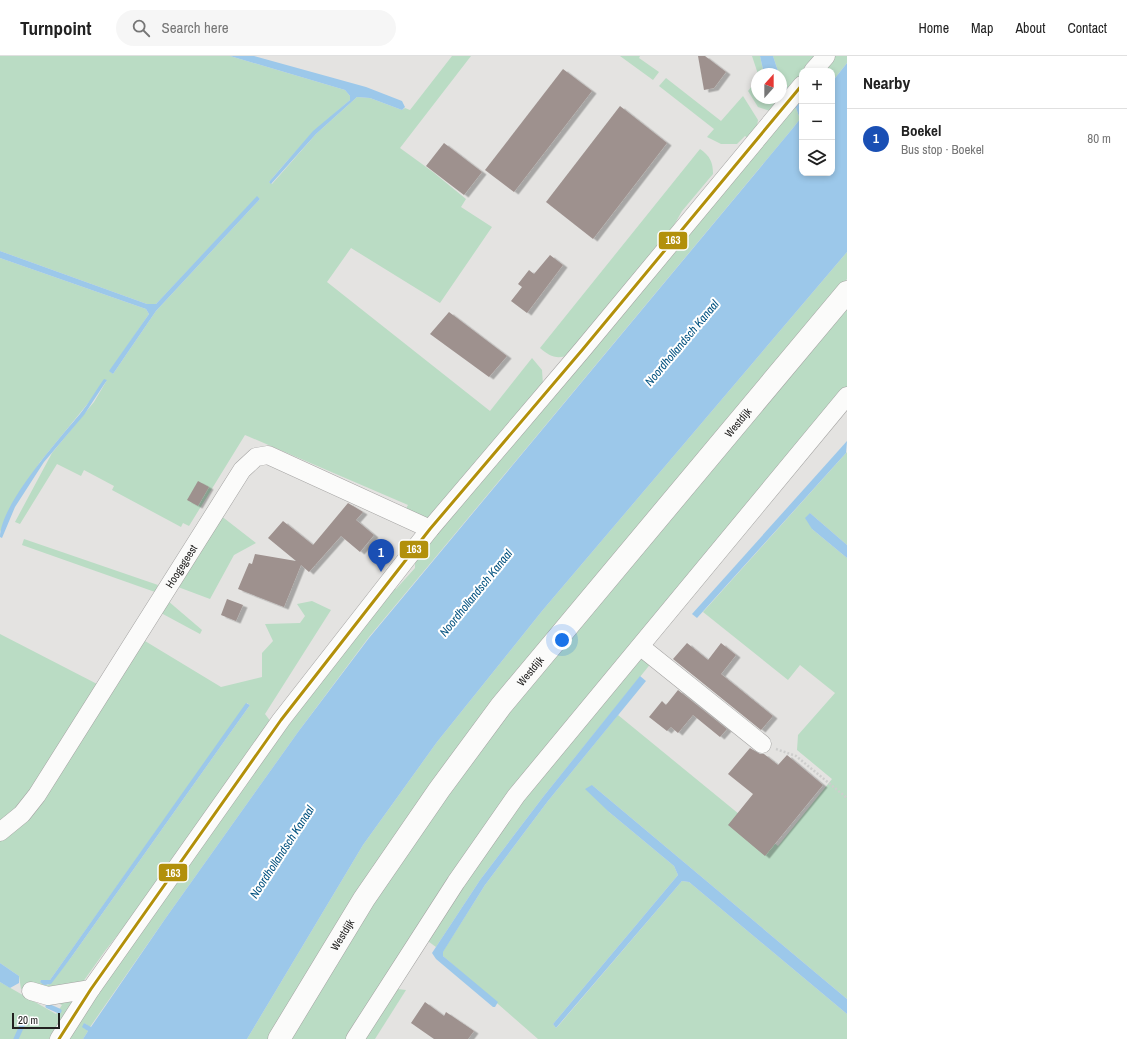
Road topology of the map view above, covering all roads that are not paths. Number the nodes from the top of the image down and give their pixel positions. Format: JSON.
{"nodes":[{"id":1,"x":826,"y":56,"type":"edge"},
{"id":2,"x":816,"y":68,"type":"edge"},
{"id":3,"x":799,"y":88,"type":"edge"},
{"id":4,"x":847,"y":292,"type":"edge"},
{"id":5,"x":847,"y":396,"type":"edge"},
{"id":6,"x":430,"y":529,"type":"junction"},
{"id":7,"x":641,"y":647,"type":"junction"},
{"id":8,"x":762,"y":744,"type":"road end"},
{"id":9,"x":0,"y":832,"type":"edge"},
{"id":10,"x":91,"y":989,"type":"junction"},
{"id":11,"x":31,"y":991,"type":"dead end"},
{"id":12,"x":59,"y":1039,"type":"edge"},
{"id":13,"x":279,"y":1039,"type":"edge"},
{"id":14,"x":355,"y":1039,"type":"edge"}],
"edges":[{"from":1,"to":2,"type":"street"},
{"from":3,"to":6,"type":"street"},
{"from":4,"to":13,"type":"main road","name":"Westdijk"},
{"from":5,"to":7,"type":"street"},
{"from":6,"to":9,"type":"street","name":"Hoogegeest"},
{"from":6,"to":10,"type":"street"},
{"from":7,"to":8,"type":"street"},
{"from":7,"to":14,"type":"street"},
{"from":10,"to":11,"type":"street"},
{"from":10,"to":12,"type":"street"}]}
